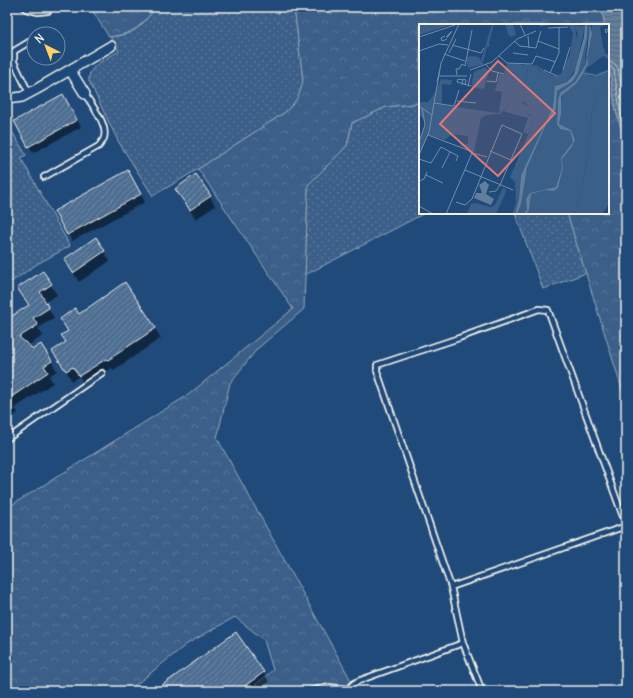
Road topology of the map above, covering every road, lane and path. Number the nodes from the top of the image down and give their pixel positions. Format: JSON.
{"nodes":[{"id":1,"x":26,"y":7,"type":"edge"},
{"id":2,"x":48,"y":12,"type":"dead end"},
{"id":3,"x":26,"y":44,"type":"edge"},
{"id":4,"x":111,"y":46,"type":"dead end"},
{"id":5,"x":70,"y":70,"type":"junction"},
{"id":6,"x":28,"y":94,"type":"junction"},
{"id":7,"x":85,"y":94,"type":"joint"},
{"id":8,"x":7,"y":99,"type":"edge"},
{"id":9,"x":44,"y":177,"type":"dead end"},
{"id":10,"x":102,"y":373,"type":"dead end"},
{"id":11,"x":7,"y":439,"type":"edge"},
{"id":12,"x":626,"y":525,"type":"edge"},
{"id":13,"x":451,"y":587,"type":"junction"},
{"id":14,"x":464,"y":643,"type":"junction"},
{"id":15,"x":350,"y":690,"type":"edge"},
{"id":16,"x":310,"y":691,"type":"edge"},
{"id":17,"x":482,"y":691,"type":"edge"}],
"edges":[{"from":1,"to":2,"type":"lane"},
{"from":3,"to":6,"type":"lane"},
{"from":4,"to":5,"type":"street"},
{"from":5,"to":6,"type":"street"},
{"from":5,"to":7,"type":"street"},
{"from":6,"to":8,"type":"street"},
{"from":7,"to":9,"type":"lane"},
{"from":10,"to":11,"type":"lane"},
{"from":12,"to":13,"type":"lane"},
{"from":12,"to":13,"type":"lane"},
{"from":13,"to":14,"type":"lane"},
{"from":14,"to":15,"type":"lane"},
{"from":14,"to":17,"type":"lane"},
{"from":15,"to":16,"type":"lane"}]}
